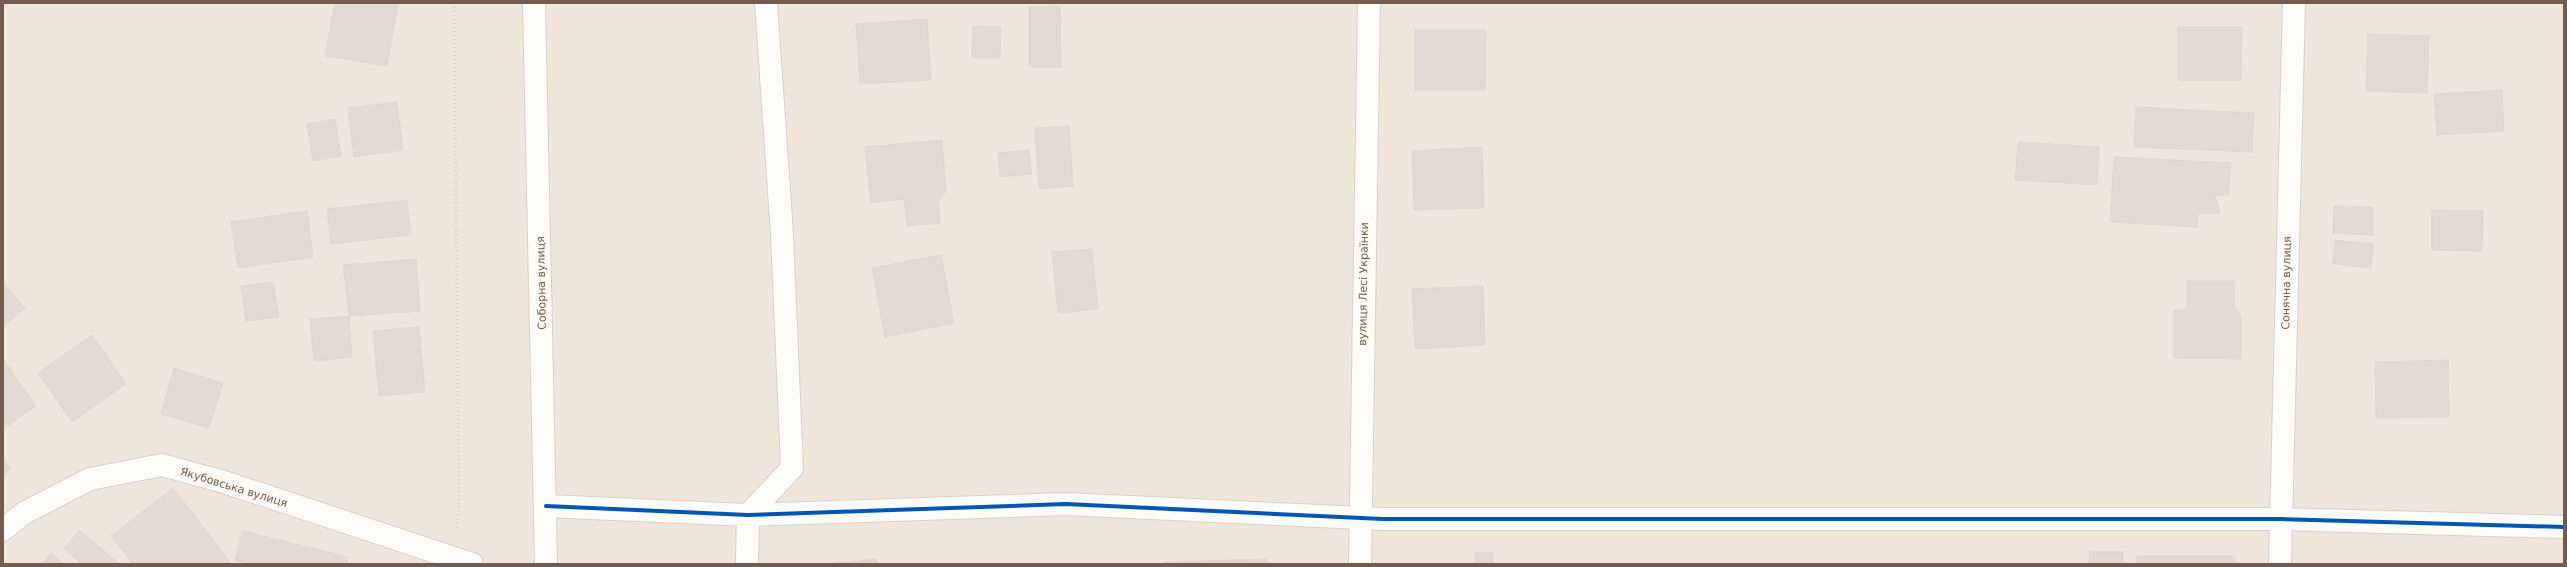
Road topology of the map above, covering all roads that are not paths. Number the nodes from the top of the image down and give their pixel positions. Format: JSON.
{"nodes":[{"id":1,"x":534,"y":3,"type":"edge"},
{"id":2,"x":766,"y":3,"type":"edge"},
{"id":3,"x":1368,"y":3,"type":"edge"},
{"id":4,"x":2294,"y":3,"type":"edge"},
{"id":5,"x":546,"y":506,"type":"junction"},
{"id":6,"x":748,"y":515,"type":"junction"},
{"id":7,"x":1362,"y":518,"type":"junction"},
{"id":8,"x":2281,"y":519,"type":"junction"},
{"id":9,"x":2564,"y":527,"type":"edge"},
{"id":10,"x":3,"y":530,"type":"edge"},
{"id":11,"x":463,"y":561,"type":"edge"},
{"id":12,"x":546,"y":564,"type":"edge"},
{"id":13,"x":747,"y":564,"type":"edge"},
{"id":14,"x":1360,"y":564,"type":"edge"},
{"id":15,"x":2280,"y":564,"type":"edge"}],
"edges":[{"from":1,"to":5,"type":"street","name":"Соборна вулиця"},
{"from":2,"to":6,"type":"street"},
{"from":3,"to":7,"type":"street","name":"вулиця Лесі Українки"},
{"from":4,"to":8,"type":"street","name":"Сонячна вулиця"},
{"from":5,"to":6,"type":"street"},
{"from":5,"to":12,"type":"street","name":"Соборна вулиця"},
{"from":6,"to":7,"type":"street"},
{"from":6,"to":13,"type":"street"},
{"from":7,"to":8,"type":"street"},
{"from":7,"to":14,"type":"street","name":"вулиця Лесі Українки"},
{"from":8,"to":9,"type":"street"},
{"from":8,"to":15,"type":"street","name":"Сонячна вулиця"},
{"from":10,"to":11,"type":"street","name":"Якубовська вулиця"}]}
